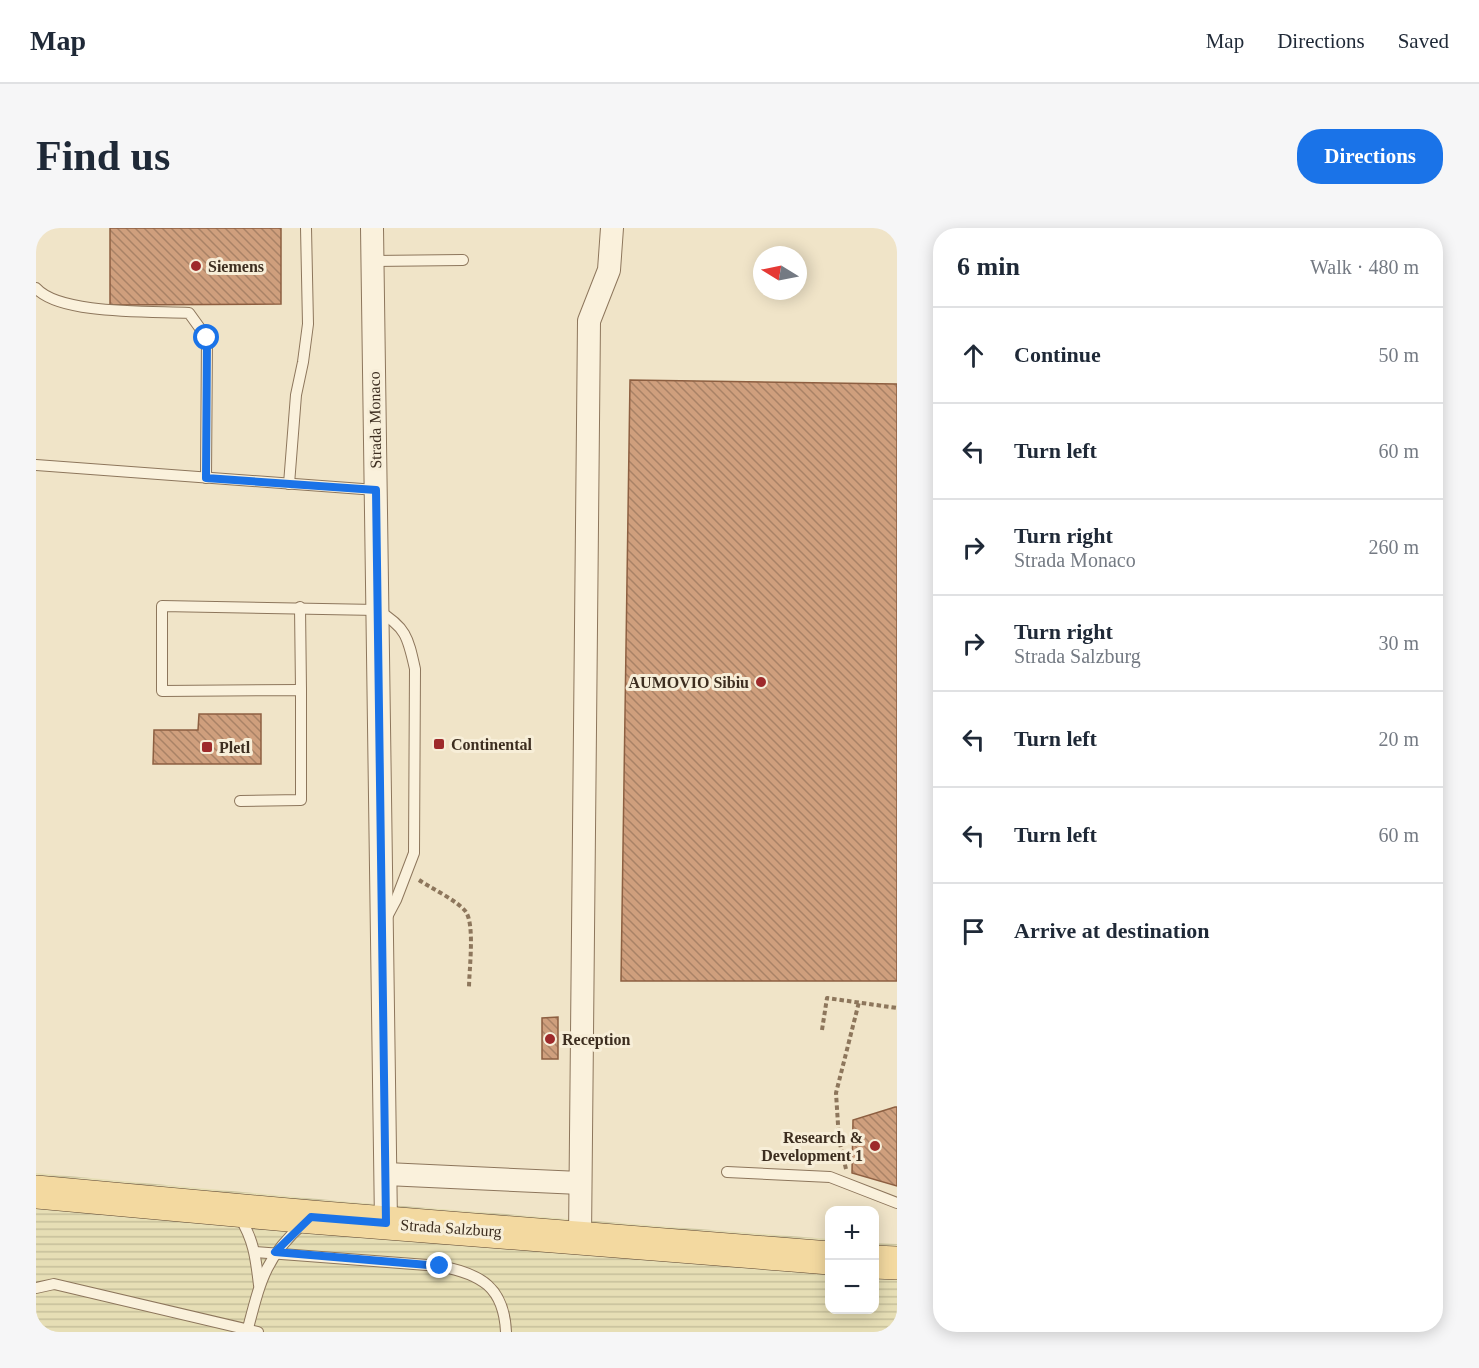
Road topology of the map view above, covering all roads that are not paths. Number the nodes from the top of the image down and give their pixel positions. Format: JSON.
{"nodes":[{"id":1,"x":306,"y":228,"type":"edge"},
{"id":2,"x":372,"y":228,"type":"edge"},
{"id":3,"x":612,"y":228,"type":"edge"},
{"id":4,"x":463,"y":260,"type":"dead end"},
{"id":5,"x":373,"y":261,"type":"junction"},
{"id":6,"x":36,"y":288,"type":"edge"},
{"id":7,"x":36,"y":465,"type":"edge"},
{"id":8,"x":206,"y":478,"type":"junction"},
{"id":9,"x":289,"y":484,"type":"junction"},
{"id":10,"x":376,"y":490,"type":"junction"},
{"id":11,"x":300,"y":608,"type":"junction"},
{"id":12,"x":377,"y":610,"type":"junction"},
{"id":13,"x":301,"y":690,"type":"junction"},
{"id":14,"x":240,"y":801,"type":"dead end"},
{"id":15,"x":382,"y":925,"type":"junction"},
{"id":16,"x":727,"y":1172,"type":"dead end"},
{"id":17,"x":386,"y":1174,"type":"junction"},
{"id":18,"x":580,"y":1183,"type":"junction"},
{"id":19,"x":36,"y":1192,"type":"edge"},
{"id":20,"x":897,"y":1203,"type":"edge"},
{"id":21,"x":235,"y":1210,"type":"junction"},
{"id":22,"x":311,"y":1217,"type":"junction"},
{"id":23,"x":386,"y":1223,"type":"junction"},
{"id":24,"x":580,"y":1238,"type":"junction"},
{"id":25,"x":255,"y":1252,"type":"junction"},
{"id":26,"x":275,"y":1252,"type":"junction"},
{"id":27,"x":825,"y":1258,"type":"edge"},
{"id":28,"x":879,"y":1262,"type":"edge"},
{"id":29,"x":897,"y":1263,"type":"edge"},
{"id":30,"x":259,"y":1286,"type":"junction"},
{"id":31,"x":36,"y":1288,"type":"edge"},
{"id":32,"x":251,"y":1331,"type":"edge"},
{"id":33,"x":506,"y":1332,"type":"edge"}],
"edges":[{"from":1,"to":9,"type":"lane"},
{"from":2,"to":5,"type":"street","name":"Strada Monaco"},
{"from":3,"to":18,"type":"street"},
{"from":4,"to":5,"type":"lane"},
{"from":5,"to":10,"type":"street","name":"Strada Monaco"},
{"from":6,"to":8,"type":"lane"},
{"from":7,"to":8,"type":"lane"},
{"from":8,"to":9,"type":"lane"},
{"from":9,"to":10,"type":"lane"},
{"from":10,"to":12,"type":"street","name":"Strada Monaco"},
{"from":11,"to":12,"type":"lane"},
{"from":11,"to":13,"type":"lane"},
{"from":11,"to":13,"type":"lane"},
{"from":12,"to":15,"type":"street","name":"Strada Monaco"},
{"from":12,"to":15,"type":"lane"},
{"from":13,"to":14,"type":"lane"},
{"from":15,"to":17,"type":"street","name":"Strada Monaco"},
{"from":16,"to":20,"type":"lane"},
{"from":17,"to":18,"type":"street"},
{"from":17,"to":23,"type":"street","name":"Strada Monaco"},
{"from":18,"to":24,"type":"street"},
{"from":19,"to":21,"type":"main road","name":"Strada Salzburg"},
{"from":21,"to":22,"type":"main road","name":"Strada Salzburg"},
{"from":21,"to":25,"type":"lane"},
{"from":22,"to":23,"type":"main road","name":"Strada Salzburg"},
{"from":22,"to":26,"type":"lane"},
{"from":23,"to":24,"type":"main road","name":"Strada Salzburg"},
{"from":24,"to":27,"type":"main road","name":"Strada Salzburg"},
{"from":25,"to":26,"type":"lane"},
{"from":25,"to":30,"type":"lane"},
{"from":26,"to":30,"type":"lane"},
{"from":26,"to":33,"type":"lane"},
{"from":28,"to":29,"type":"main road"},
{"from":30,"to":32,"type":"lane"},
{"from":31,"to":32,"type":"lane"}]}
